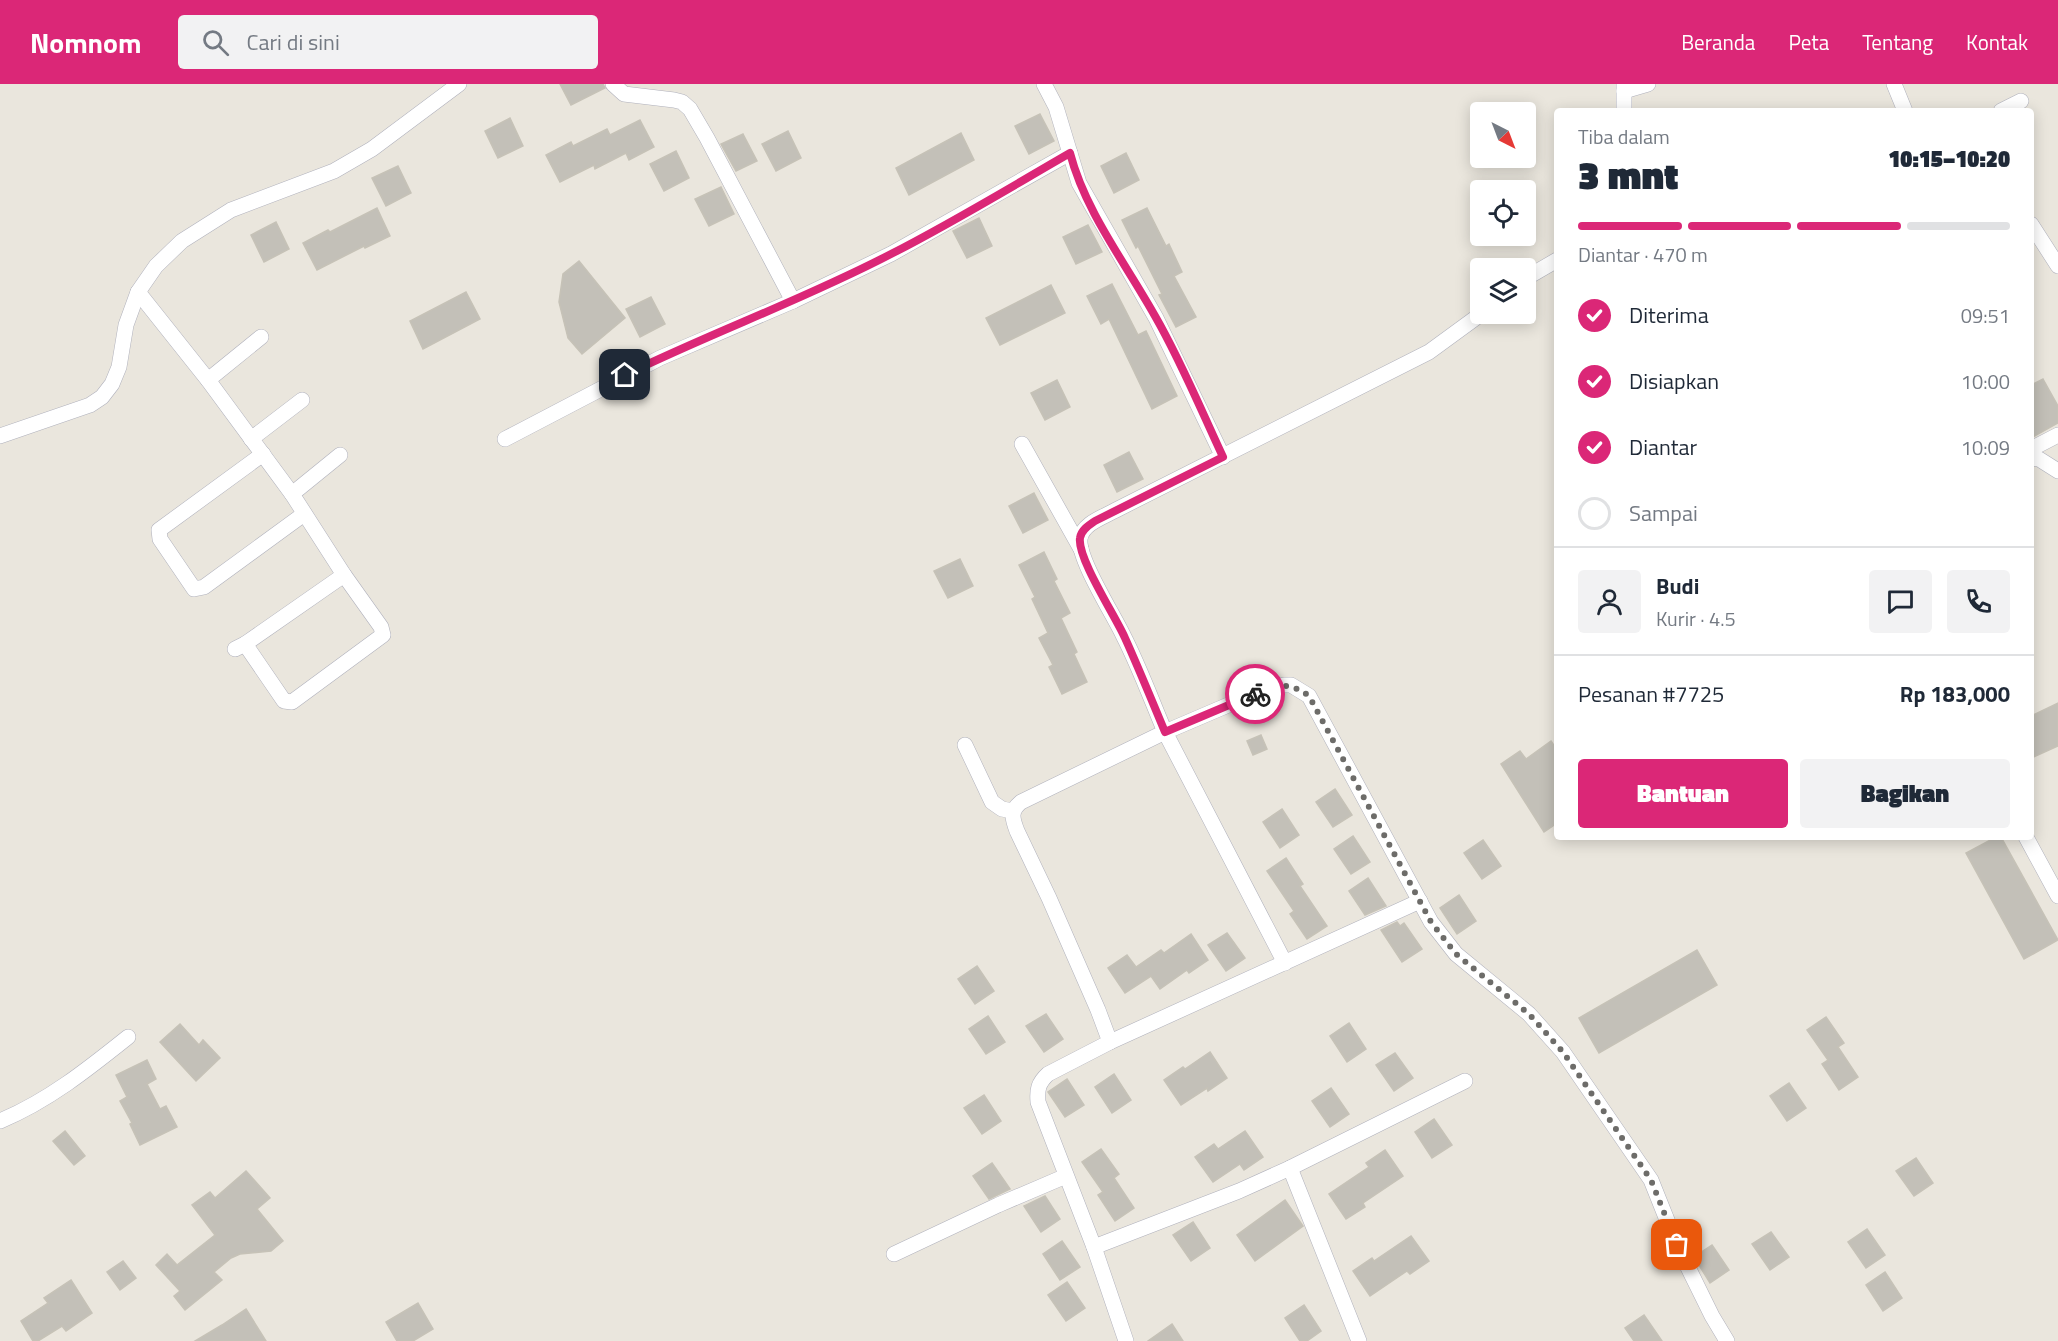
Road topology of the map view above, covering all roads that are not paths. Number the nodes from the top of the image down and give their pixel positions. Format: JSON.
{"nodes":[{"id":1,"x":459,"y":84,"type":"edge"},
{"id":2,"x":613,"y":84,"type":"edge"},
{"id":3,"x":1044,"y":84,"type":"edge"},
{"id":4,"x":1647,"y":84,"type":"edge"},
{"id":5,"x":1894,"y":84,"type":"edge"},
{"id":6,"x":1624,"y":88,"type":"edge"},
{"id":7,"x":2021,"y":101,"type":"dead end"},
{"id":8,"x":1624,"y":108,"type":"edge"},
{"id":9,"x":1904,"y":108,"type":"edge"},
{"id":10,"x":2007,"y":108,"type":"edge"},
{"id":11,"x":1070,"y":153,"type":"junction"},
{"id":12,"x":2034,"y":229,"type":"edge"},
{"id":13,"x":1554,"y":262,"type":"edge"},
{"id":14,"x":2058,"y":266,"type":"edge"},
{"id":15,"x":1536,"y":272,"type":"edge"},
{"id":16,"x":138,"y":292,"type":"junction"},
{"id":17,"x":793,"y":301,"type":"junction"},
{"id":18,"x":1470,"y":322,"type":"edge"},
{"id":19,"x":261,"y":337,"type":"dead end"},
{"id":20,"x":208,"y":380,"type":"junction"},
{"id":21,"x":302,"y":400,"type":"dead end"},
{"id":22,"x":2058,"y":435,"type":"edge"},
{"id":23,"x":0,"y":436,"type":"edge"},
{"id":24,"x":251,"y":439,"type":"junction"},
{"id":25,"x":504,"y":439,"type":"dead end"},
{"id":26,"x":1022,"y":444,"type":"dead end"},
{"id":27,"x":2034,"y":447,"type":"edge"},
{"id":28,"x":263,"y":454,"type":"junction"},
{"id":29,"x":340,"y":455,"type":"dead end"},
{"id":30,"x":1223,"y":457,"type":"junction"},
{"id":31,"x":2034,"y":458,"type":"edge"},
{"id":32,"x":2058,"y":471,"type":"edge"},
{"id":33,"x":292,"y":494,"type":"junction"},
{"id":34,"x":304,"y":514,"type":"junction"},
{"id":35,"x":1081,"y":549,"type":"junction"},
{"id":36,"x":344,"y":575,"type":"junction"},
{"id":37,"x":1165,"y":732,"type":"junction"},
{"id":38,"x":965,"y":745,"type":"dead end"},
{"id":39,"x":1013,"y":811,"type":"junction"},
{"id":40,"x":2028,"y":840,"type":"edge"},
{"id":41,"x":2058,"y":896,"type":"edge"},
{"id":42,"x":1420,"y":901,"type":"junction"},
{"id":43,"x":1285,"y":963,"type":"junction"},
{"id":44,"x":128,"y":1037,"type":"dead end"},
{"id":45,"x":1110,"y":1042,"type":"junction"},
{"id":46,"x":1465,"y":1081,"type":"dead end"},
{"id":47,"x":0,"y":1121,"type":"edge"},
{"id":48,"x":1290,"y":1168,"type":"junction"},
{"id":49,"x":1066,"y":1176,"type":"junction"},
{"id":50,"x":1094,"y":1247,"type":"junction"},
{"id":51,"x":894,"y":1254,"type":"dead end"},
{"id":52,"x":1125,"y":1341,"type":"edge"},
{"id":53,"x":1359,"y":1341,"type":"edge"},
{"id":54,"x":1727,"y":1341,"type":"edge"}],
"edges":[{"from":1,"to":16,"type":"street"},
{"from":2,"to":17,"type":"street"},
{"from":3,"to":11,"type":"street"},
{"from":4,"to":6,"type":"street"},
{"from":5,"to":9,"type":"street"},
{"from":6,"to":8,"type":"street"},
{"from":7,"to":10,"type":"street"},
{"from":11,"to":17,"type":"street"},
{"from":11,"to":30,"type":"street"},
{"from":12,"to":14,"type":"street"},
{"from":13,"to":15,"type":"street"},
{"from":16,"to":20,"type":"street"},
{"from":16,"to":23,"type":"street"},
{"from":17,"to":25,"type":"street"},
{"from":18,"to":30,"type":"street"},
{"from":19,"to":20,"type":"street"},
{"from":20,"to":24,"type":"street"},
{"from":21,"to":24,"type":"street"},
{"from":22,"to":27,"type":"street"},
{"from":24,"to":28,"type":"street"},
{"from":26,"to":35,"type":"street"},
{"from":28,"to":33,"type":"street"},
{"from":28,"to":34,"type":"street"},
{"from":29,"to":33,"type":"street"},
{"from":30,"to":35,"type":"street"},
{"from":31,"to":32,"type":"street"},
{"from":33,"to":34,"type":"street"},
{"from":34,"to":36,"type":"street"},
{"from":35,"to":37,"type":"street"},
{"from":36,"to":36,"type":"street"},
{"from":37,"to":39,"type":"street"},
{"from":37,"to":42,"type":"street"},
{"from":37,"to":43,"type":"street"},
{"from":38,"to":39,"type":"street"},
{"from":39,"to":45,"type":"street"},
{"from":40,"to":41,"type":"street"},
{"from":42,"to":43,"type":"street"},
{"from":42,"to":54,"type":"street"},
{"from":43,"to":45,"type":"street"},
{"from":44,"to":47,"type":"street"},
{"from":45,"to":49,"type":"street"},
{"from":46,"to":48,"type":"street"},
{"from":48,"to":50,"type":"street"},
{"from":48,"to":53,"type":"street"},
{"from":49,"to":50,"type":"street"},
{"from":49,"to":51,"type":"street"},
{"from":50,"to":52,"type":"street"}]}
